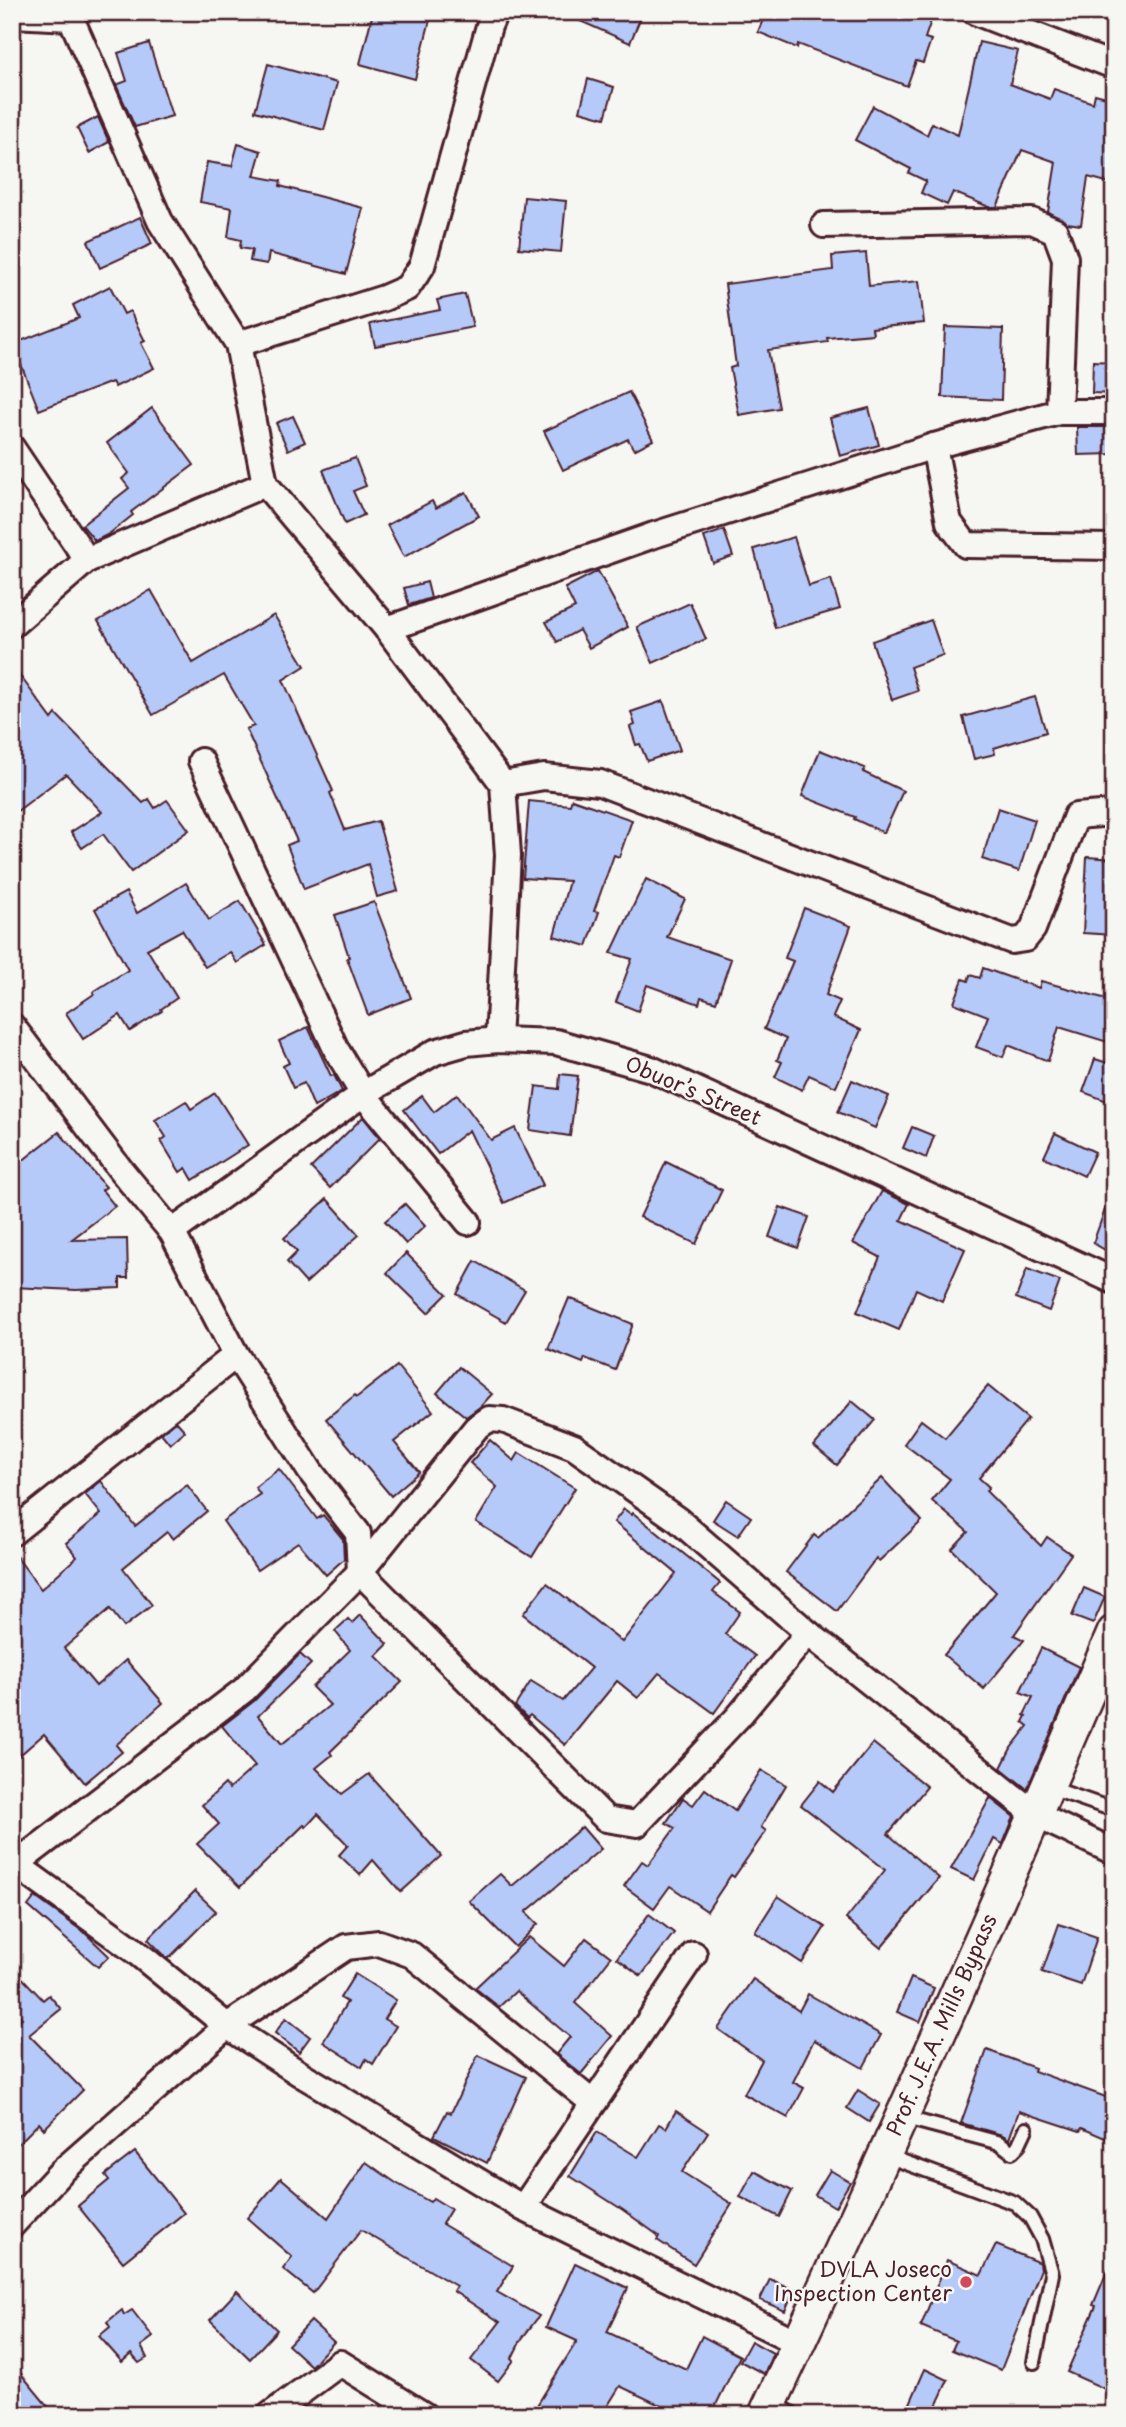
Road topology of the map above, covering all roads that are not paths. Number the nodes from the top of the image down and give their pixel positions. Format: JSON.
{"nodes":[{"id":1,"x":495,"y":12,"type":"edge"},
{"id":2,"x":975,"y":12,"type":"edge"},
{"id":3,"x":12,"y":15,"type":"edge"},
{"id":4,"x":71,"y":15,"type":"edge"},
{"id":5,"x":1114,"y":66,"type":"edge"},
{"id":6,"x":824,"y":225,"type":"dead end"},
{"id":7,"x":238,"y":344,"type":"junction"},
{"id":8,"x":1059,"y":412,"type":"junction"},
{"id":9,"x":1114,"y":412,"type":"edge"},
{"id":10,"x":934,"y":446,"type":"junction"},
{"id":11,"x":12,"y":448,"type":"edge"},
{"id":12,"x":265,"y":484,"type":"junction"},
{"id":13,"x":1114,"y":547,"type":"edge"},
{"id":14,"x":87,"y":560,"type":"junction"},
{"id":15,"x":12,"y":625,"type":"edge"},
{"id":16,"x":387,"y":629,"type":"junction"},
{"id":17,"x":201,"y":761,"type":"dead end"},
{"id":18,"x":503,"y":784,"type":"junction"},
{"id":19,"x":1114,"y":813,"type":"edge"},
{"id":20,"x":12,"y":1026,"type":"edge"},
{"id":21,"x":498,"y":1041,"type":"junction"},
{"id":22,"x":363,"y":1094,"type":"junction"},
{"id":23,"x":468,"y":1222,"type":"dead end"},
{"id":24,"x":173,"y":1232,"type":"junction"},
{"id":25,"x":1114,"y":1281,"type":"edge"},
{"id":26,"x":236,"y":1355,"type":"junction"},
{"id":27,"x":12,"y":1533,"type":"edge"},
{"id":28,"x":360,"y":1572,"type":"junction"},
{"id":29,"x":1114,"y":1632,"type":"edge"},
{"id":30,"x":808,"y":1633,"type":"junction"},
{"id":31,"x":1042,"y":1801,"type":"junction"},
{"id":32,"x":1114,"y":1810,"type":"edge"},
{"id":33,"x":1114,"y":1852,"type":"edge"},
{"id":34,"x":14,"y":1866,"type":"edge"},
{"id":35,"x":694,"y":1954,"type":"dead end"},
{"id":36,"x":227,"y":2026,"type":"junction"},
{"id":37,"x":593,"y":2103,"type":"junction"},
{"id":38,"x":901,"y":2116,"type":"junction"},
{"id":39,"x":1026,"y":2129,"type":"dead end"},
{"id":40,"x":884,"y":2155,"type":"junction"},
{"id":41,"x":523,"y":2208,"type":"junction"},
{"id":42,"x":12,"y":2225,"type":"edge"},
{"id":43,"x":799,"y":2343,"type":"junction"},
{"id":44,"x":1034,"y":2362,"type":"dead end"},
{"id":45,"x":776,"y":2410,"type":"edge"},
{"id":46,"x":270,"y":2415,"type":"edge"},
{"id":47,"x":424,"y":2415,"type":"edge"}],
"edges":[{"from":1,"to":7,"type":"street"},
{"from":2,"to":5,"type":"street"},
{"from":3,"to":4,"type":"street"},
{"from":4,"to":7,"type":"street"},
{"from":6,"to":8,"type":"street"},
{"from":7,"to":12,"type":"street"},
{"from":8,"to":9,"type":"street"},
{"from":8,"to":10,"type":"street"},
{"from":10,"to":13,"type":"street"},
{"from":10,"to":16,"type":"street"},
{"from":11,"to":14,"type":"street"},
{"from":12,"to":14,"type":"street"},
{"from":12,"to":16,"type":"street"},
{"from":14,"to":15,"type":"street"},
{"from":16,"to":18,"type":"street"},
{"from":17,"to":22,"type":"street"},
{"from":18,"to":19,"type":"street"},
{"from":18,"to":21,"type":"street"},
{"from":20,"to":24,"type":"street"},
{"from":21,"to":22,"type":"street","name":"Obuor’s Street"},
{"from":21,"to":25,"type":"street","name":"Obuor’s Street"},
{"from":22,"to":23,"type":"street"},
{"from":22,"to":24,"type":"street","name":"Obuor’s Street"},
{"from":24,"to":26,"type":"street"},
{"from":26,"to":27,"type":"street"},
{"from":26,"to":28,"type":"street"},
{"from":28,"to":30,"type":"street"},
{"from":28,"to":30,"type":"street"},
{"from":28,"to":34,"type":"street"},
{"from":29,"to":31,"type":"street","name":"Prof. J.E.A. Mills Bypass"},
{"from":30,"to":31,"type":"street"},
{"from":31,"to":32,"type":"lane"},
{"from":31,"to":33,"type":"street"},
{"from":31,"to":38,"type":"street","name":"Prof. J.E.A. Mills Bypass"},
{"from":34,"to":36,"type":"street"},
{"from":35,"to":37,"type":"street"},
{"from":36,"to":37,"type":"street"},
{"from":36,"to":41,"type":"street"},
{"from":36,"to":42,"type":"street"},
{"from":37,"to":41,"type":"street"},
{"from":38,"to":39,"type":"lane"},
{"from":38,"to":40,"type":"street","name":"Prof. J.E.A. Mills Bypass"},
{"from":40,"to":43,"type":"street","name":"Prof. J.E.A. Mills Bypass"},
{"from":40,"to":44,"type":"lane"},
{"from":41,"to":43,"type":"street"},
{"from":43,"to":45,"type":"street","name":"Prof. J.E.A. Mills Bypass"},
{"from":46,"to":47,"type":"street"}]}
